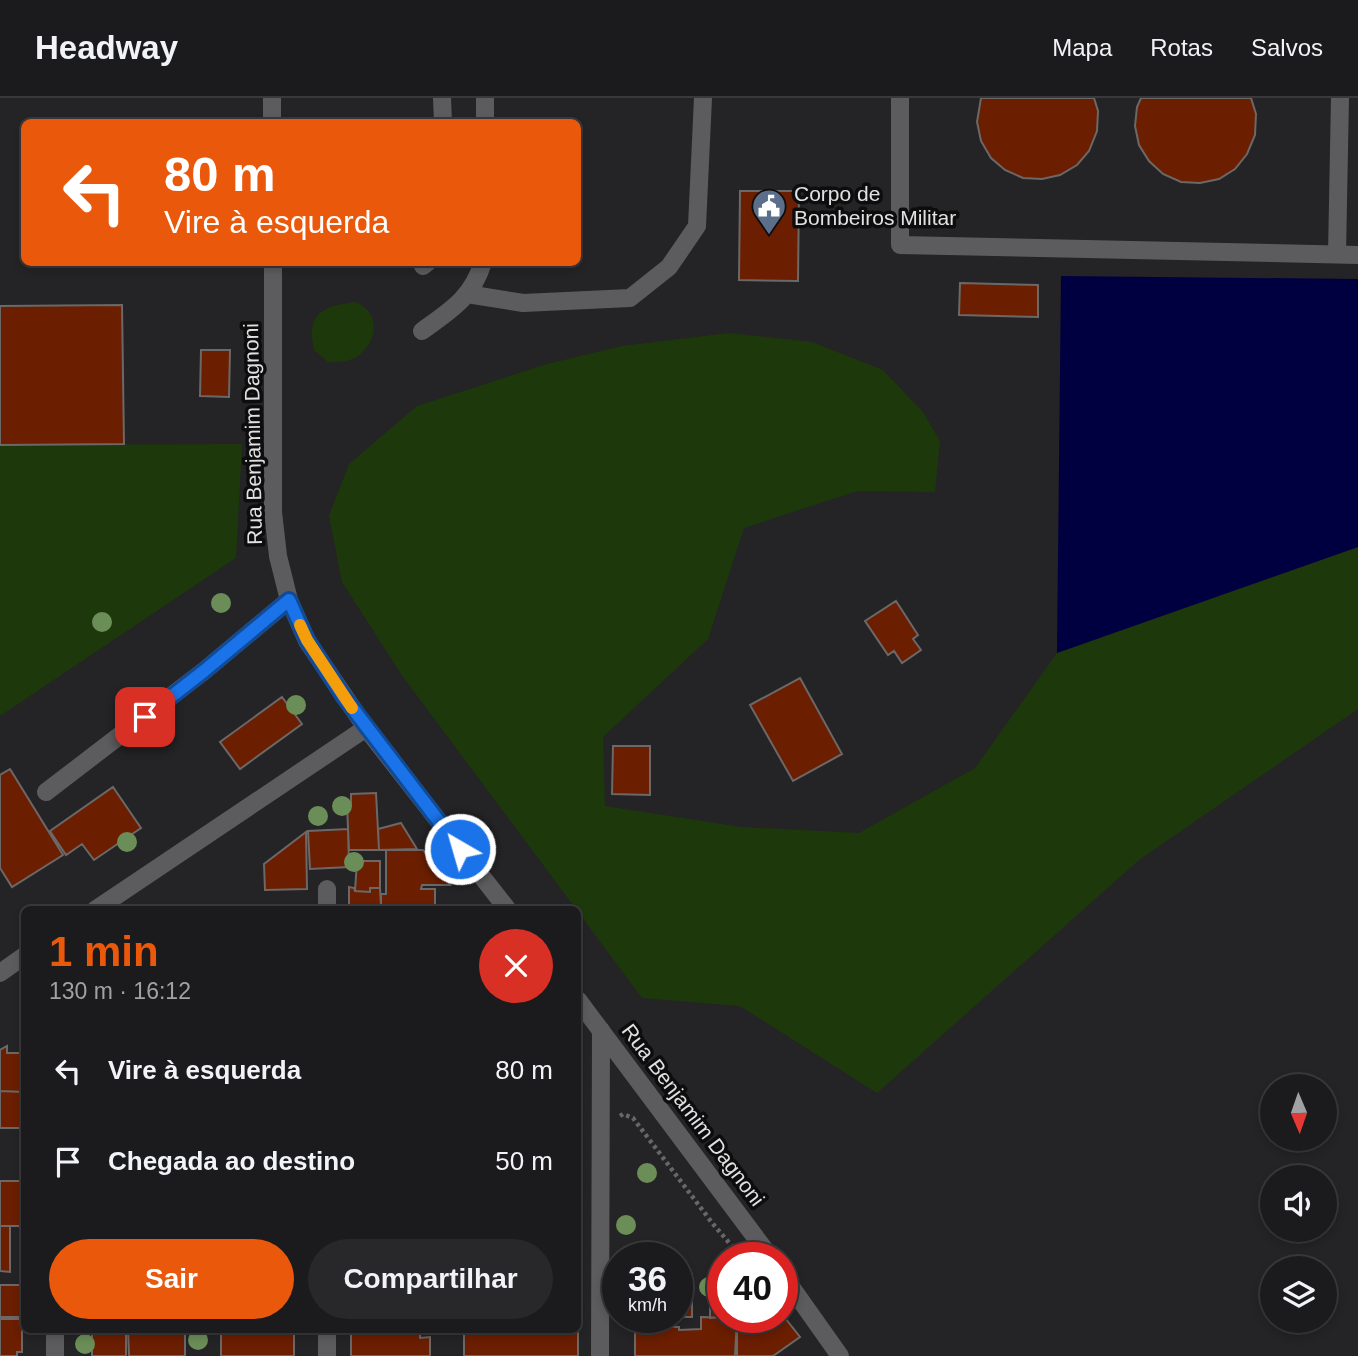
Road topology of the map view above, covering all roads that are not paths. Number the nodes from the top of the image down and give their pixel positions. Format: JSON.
{"nodes":[{"id":1,"x":272,"y":98,"type":"edge"},
{"id":2,"x":442,"y":98,"type":"edge"},
{"id":3,"x":485,"y":98,"type":"edge"},
{"id":4,"x":703,"y":98,"type":"edge"},
{"id":5,"x":900,"y":98,"type":"edge"},
{"id":6,"x":1339,"y":98,"type":"edge"},
{"id":7,"x":272,"y":119,"type":"edge"},
{"id":8,"x":443,"y":119,"type":"edge"},
{"id":9,"x":485,"y":119,"type":"edge"},
{"id":10,"x":1337,"y":254,"type":"junction"},
{"id":11,"x":1358,"y":255,"type":"edge"},
{"id":12,"x":273,"y":266,"type":"edge"},
{"id":13,"x":482,"y":266,"type":"edge"},
{"id":14,"x":467,"y":293,"type":"junction"},
{"id":15,"x":422,"y":331,"type":"dead end"},
{"id":16,"x":289,"y":600,"type":"junction"},
{"id":17,"x":366,"y":728,"type":"junction"},
{"id":18,"x":46,"y":792,"type":"dead end"},
{"id":19,"x":327,"y":889,"type":"dead end"},
{"id":20,"x":101,"y":906,"type":"edge"},
{"id":21,"x":327,"y":906,"type":"edge"},
{"id":22,"x":505,"y":906,"type":"edge"},
{"id":23,"x":21,"y":958,"type":"edge"},
{"id":24,"x":0,"y":972,"type":"edge"},
{"id":25,"x":581,"y":1004,"type":"edge"},
{"id":26,"x":601,"y":1030,"type":"junction"},
{"id":27,"x":759,"y":1242,"type":"edge"},
{"id":28,"x":798,"y":1297,"type":"edge"},
{"id":29,"x":55,"y":1333,"type":"edge"},
{"id":30,"x":327,"y":1333,"type":"edge"},
{"id":31,"x":55,"y":1356,"type":"edge"},
{"id":32,"x":327,"y":1356,"type":"edge"},
{"id":33,"x":600,"y":1356,"type":"edge"},
{"id":34,"x":840,"y":1356,"type":"edge"}],
"edges":[{"from":1,"to":7,"type":"street"},
{"from":2,"to":8,"type":"street"},
{"from":3,"to":9,"type":"street"},
{"from":4,"to":14,"type":"street"},
{"from":5,"to":10,"type":"street"},
{"from":6,"to":10,"type":"street"},
{"from":10,"to":11,"type":"street"},
{"from":12,"to":16,"type":"street","name":"Rua Benjamim Dagnoni"},
{"from":13,"to":14,"type":"street"},
{"from":14,"to":15,"type":"street"},
{"from":16,"to":17,"type":"street","name":"Rua Benjamim Dagnoni"},
{"from":16,"to":18,"type":"street"},
{"from":17,"to":20,"type":"street"},
{"from":17,"to":22,"type":"street","name":"Rua Benjamim Dagnoni"},
{"from":19,"to":21,"type":"street"},
{"from":23,"to":24,"type":"street"},
{"from":25,"to":26,"type":"street","name":"Rua Benjamim Dagnoni"},
{"from":26,"to":27,"type":"street","name":"Rua Benjamim Dagnoni"},
{"from":26,"to":33,"type":"street"},
{"from":28,"to":34,"type":"street"},
{"from":29,"to":31,"type":"street"},
{"from":30,"to":32,"type":"street"}]}
